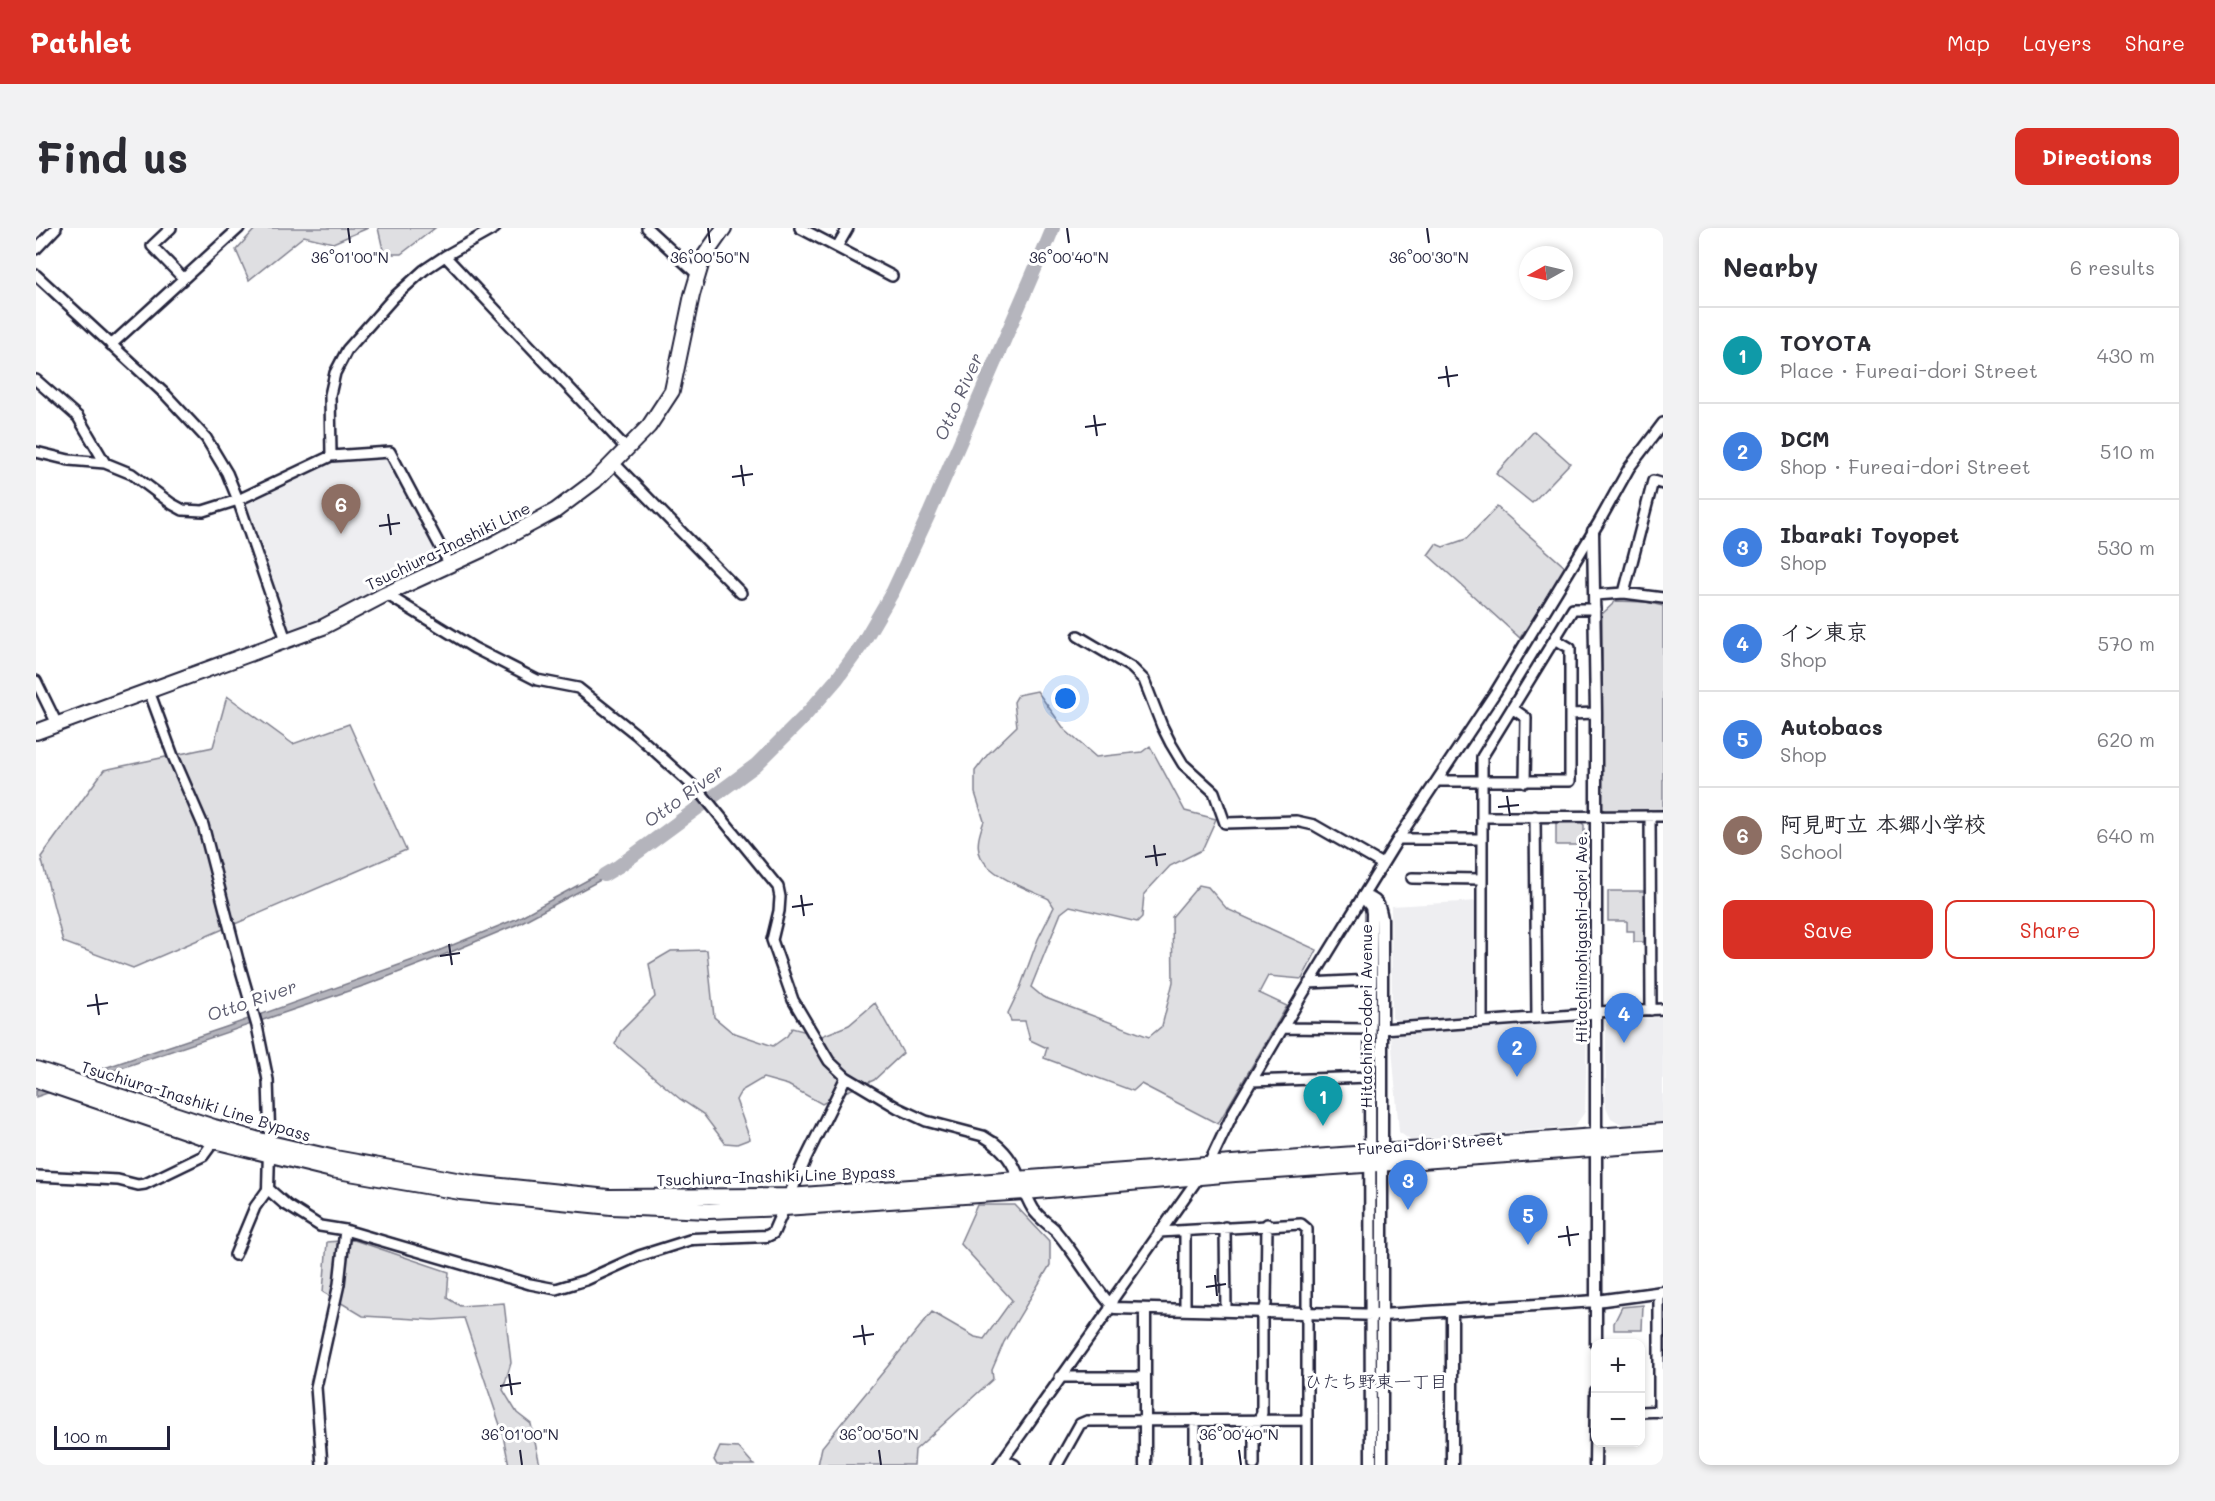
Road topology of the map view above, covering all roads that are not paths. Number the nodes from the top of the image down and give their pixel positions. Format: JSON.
{"nodes":[{"id":1,"x":56,"y":228,"type":"edge"},
{"id":2,"x":171,"y":228,"type":"edge"},
{"id":3,"x":239,"y":228,"type":"edge"},
{"id":4,"x":495,"y":228,"type":"edge"},
{"id":5,"x":647,"y":228,"type":"edge"},
{"id":6,"x":724,"y":228,"type":"edge"},
{"id":7,"x":800,"y":228,"type":"edge"},
{"id":8,"x":848,"y":228,"type":"edge"},
{"id":9,"x":837,"y":247,"type":"junction"},
{"id":10,"x":36,"y":249,"type":"edge"},
{"id":11,"x":445,"y":256,"type":"junction"},
{"id":12,"x":36,"y":275,"type":"edge"},
{"id":13,"x":698,"y":275,"type":"junction"},
{"id":14,"x":892,"y":276,"type":"dead end"},
{"id":15,"x":183,"y":278,"type":"junction"},
{"id":16,"x":111,"y":345,"type":"junction"},
{"id":17,"x":36,"y":380,"type":"edge"},
{"id":18,"x":1663,"y":423,"type":"edge"},
{"id":19,"x":627,"y":449,"type":"junction"},
{"id":20,"x":36,"y":452,"type":"edge"},
{"id":21,"x":331,"y":456,"type":"junction"},
{"id":22,"x":613,"y":462,"type":"junction"},
{"id":23,"x":105,"y":463,"type":"junction"},
{"id":24,"x":1663,"y":484,"type":"edge"},
{"id":25,"x":238,"y":500,"type":"junction"},
{"id":26,"x":1593,"y":531,"type":"junction"},
{"id":27,"x":450,"y":565,"type":"junction"},
{"id":28,"x":741,"y":592,"type":"dead end"},
{"id":29,"x":1624,"y":593,"type":"junction"},
{"id":30,"x":386,"y":594,"type":"junction"},
{"id":31,"x":1595,"y":595,"type":"junction"},
{"id":32,"x":1663,"y":598,"type":"edge"},
{"id":33,"x":1595,"y":609,"type":"junction"},
{"id":34,"x":1078,"y":636,"type":"dead end"},
{"id":35,"x":1555,"y":639,"type":"junction"},
{"id":36,"x":286,"y":640,"type":"junction"},
{"id":37,"x":36,"y":681,"type":"edge"},
{"id":38,"x":149,"y":692,"type":"junction"},
{"id":39,"x":1512,"y":708,"type":"junction"},
{"id":40,"x":1596,"y":713,"type":"junction"},
{"id":41,"x":1570,"y":714,"type":"junction"},
{"id":42,"x":57,"y":724,"type":"junction"},
{"id":43,"x":36,"y":732,"type":"edge"},
{"id":44,"x":1437,"y":781,"type":"junction"},
{"id":45,"x":1482,"y":781,"type":"junction"},
{"id":46,"x":1525,"y":782,"type":"junction"},
{"id":47,"x":1535,"y":816,"type":"junction"},
{"id":48,"x":1596,"y":816,"type":"junction"},
{"id":49,"x":1650,"y":816,"type":"junction"},
{"id":50,"x":1663,"y":816,"type":"edge"},
{"id":51,"x":1482,"y":817,"type":"junction"},
{"id":52,"x":1398,"y":839,"type":"junction"},
{"id":53,"x":1482,"y":839,"type":"junction"},
{"id":54,"x":1382,"y":864,"type":"junction"},
{"id":55,"x":1412,"y":878,"type":"dead end"},
{"id":56,"x":1482,"y":879,"type":"junction"},
{"id":57,"x":1363,"y":897,"type":"junction"},
{"id":58,"x":1371,"y":980,"type":"junction"},
{"id":59,"x":1310,"y":983,"type":"junction"},
{"id":60,"x":1663,"y":1009,"type":"edge"},
{"id":61,"x":1651,"y":1010,"type":"junction"},
{"id":62,"x":1596,"y":1012,"type":"junction"},
{"id":63,"x":1537,"y":1018,"type":"junction"},
{"id":64,"x":1482,"y":1022,"type":"junction"},
{"id":65,"x":1282,"y":1028,"type":"junction"},
{"id":66,"x":1376,"y":1029,"type":"junction"},
{"id":67,"x":36,"y":1069,"type":"edge"},
{"id":68,"x":846,"y":1077,"type":"junction"},
{"id":69,"x":1370,"y":1077,"type":"junction"},
{"id":70,"x":36,"y":1080,"type":"edge"},
{"id":71,"x":1252,"y":1081,"type":"junction"},
{"id":72,"x":1663,"y":1131,"type":"edge"},
{"id":73,"x":214,"y":1140,"type":"junction"},
{"id":74,"x":994,"y":1143,"type":"joint"},
{"id":75,"x":1595,"y":1143,"type":"junction"},
{"id":76,"x":1663,"y":1144,"type":"edge"},
{"id":77,"x":269,"y":1149,"type":"junction"},
{"id":78,"x":1376,"y":1159,"type":"junction"},
{"id":79,"x":804,"y":1162,"type":"joint"},
{"id":80,"x":1208,"y":1166,"type":"junction"},
{"id":81,"x":36,"y":1176,"type":"edge"},
{"id":82,"x":1199,"y":1177,"type":"junction"},
{"id":83,"x":1020,"y":1178,"type":"junction"},
{"id":84,"x":268,"y":1189,"type":"junction"},
{"id":85,"x":1025,"y":1192,"type":"junction"},
{"id":86,"x":787,"y":1202,"type":"junction"},
{"id":87,"x":285,"y":1204,"type":"joint"},
{"id":88,"x":1267,"y":1224,"type":"junction"},
{"id":89,"x":1225,"y":1227,"type":"junction"},
{"id":90,"x":1054,"y":1229,"type":"joint"},
{"id":91,"x":345,"y":1230,"type":"junction"},
{"id":92,"x":1185,"y":1231,"type":"junction"},
{"id":93,"x":1159,"y":1233,"type":"junction"},
{"id":94,"x":693,"y":1239,"type":"joint"},
{"id":95,"x":235,"y":1255,"type":"dead end"},
{"id":96,"x":1661,"y":1292,"type":"edge"},
{"id":97,"x":1596,"y":1301,"type":"junction"},
{"id":98,"x":1111,"y":1305,"type":"junction"},
{"id":99,"x":1185,"y":1308,"type":"junction"},
{"id":100,"x":1144,"y":1309,"type":"junction"},
{"id":101,"x":1226,"y":1310,"type":"junction"},
{"id":102,"x":1264,"y":1311,"type":"junction"},
{"id":103,"x":1307,"y":1312,"type":"junction"},
{"id":104,"x":1452,"y":1312,"type":"junction"},
{"id":105,"x":1370,"y":1314,"type":"junction"},
{"id":106,"x":1382,"y":1315,"type":"junction"},
{"id":107,"x":1596,"y":1339,"type":"edge"},
{"id":108,"x":1060,"y":1377,"type":"junction"},
{"id":109,"x":1144,"y":1377,"type":"junction"},
{"id":110,"x":1645,"y":1412,"type":"edge"},
{"id":111,"x":1661,"y":1412,"type":"edge"},
{"id":112,"x":1259,"y":1419,"type":"junction"},
{"id":113,"x":1144,"y":1420,"type":"junction"},
{"id":114,"x":1195,"y":1420,"type":"junction"},
{"id":115,"x":1306,"y":1420,"type":"junction"},
{"id":116,"x":1595,"y":1447,"type":"edge"},
{"id":117,"x":1001,"y":1462,"type":"edge"},
{"id":118,"x":322,"y":1465,"type":"edge"},
{"id":119,"x":1015,"y":1465,"type":"edge"},
{"id":120,"x":1057,"y":1465,"type":"edge"},
{"id":121,"x":1145,"y":1465,"type":"edge"},
{"id":122,"x":1195,"y":1465,"type":"edge"},
{"id":123,"x":1254,"y":1465,"type":"edge"},
{"id":124,"x":1307,"y":1465,"type":"edge"},
{"id":125,"x":1371,"y":1465,"type":"edge"},
{"id":126,"x":1382,"y":1465,"type":"edge"},
{"id":127,"x":1452,"y":1465,"type":"edge"},
{"id":128,"x":1595,"y":1465,"type":"edge"}],
"edges":[{"from":1,"to":10,"type":"street"},
{"from":2,"to":15,"type":"street"},
{"from":3,"to":15,"type":"street"},
{"from":4,"to":11,"type":"street"},
{"from":5,"to":13,"type":"street"},
{"from":6,"to":13,"type":"main road","name":"Tsuchiura-Inashiki Line"},
{"from":7,"to":9,"type":"street"},
{"from":8,"to":9,"type":"street"},
{"from":9,"to":14,"type":"street"},
{"from":11,"to":19,"type":"street"},
{"from":11,"to":21,"type":"street"},
{"from":12,"to":16,"type":"street"},
{"from":13,"to":19,"type":"main road","name":"Tsuchiura-Inashiki Line"},
{"from":15,"to":16,"type":"street"},
{"from":16,"to":25,"type":"street"},
{"from":17,"to":23,"type":"street"},
{"from":18,"to":26,"type":"street"},
{"from":19,"to":22,"type":"main road","name":"Tsuchiura-Inashiki Line"},
{"from":20,"to":23,"type":"street"},
{"from":21,"to":25,"type":"street"},
{"from":21,"to":27,"type":"street"},
{"from":22,"to":27,"type":"main road","name":"Tsuchiura-Inashiki Line"},
{"from":22,"to":28,"type":"street"},
{"from":23,"to":25,"type":"street"},
{"from":24,"to":29,"type":"street"},
{"from":25,"to":36,"type":"street"},
{"from":26,"to":31,"type":"street","name":"Hitachiinohigashi-dori Ave."},
{"from":26,"to":44,"type":"street"},
{"from":27,"to":30,"type":"main road","name":"Tsuchiura-Inashiki Line"},
{"from":29,"to":31,"type":"street"},
{"from":29,"to":32,"type":"street"},
{"from":30,"to":36,"type":"main road","name":"Tsuchiura-Inashiki Line"},
{"from":30,"to":68,"type":"street"},
{"from":31,"to":33,"type":"street","name":"Hitachiinohigashi-dori Ave."},
{"from":33,"to":35,"type":"street"},
{"from":33,"to":40,"type":"street","name":"Hitachiinohigashi-dori Ave."},
{"from":34,"to":54,"type":"street"},
{"from":35,"to":39,"type":"street"},
{"from":35,"to":41,"type":"street"},
{"from":36,"to":38,"type":"main road","name":"Tsuchiura-Inashiki Line"},
{"from":37,"to":42,"type":"street"},
{"from":38,"to":42,"type":"main road","name":"Tsuchiura-Inashiki Line"},
{"from":38,"to":77,"type":"street"},
{"from":39,"to":45,"type":"street"},
{"from":39,"to":46,"type":"street"},
{"from":40,"to":41,"type":"street"},
{"from":40,"to":48,"type":"street","name":"Hitachiinohigashi-dori Ave."},
{"from":41,"to":46,"type":"street"},
{"from":42,"to":43,"type":"main road","name":"Tsuchiura-Inashiki Line"},
{"from":44,"to":45,"type":"street"},
{"from":44,"to":52,"type":"street"},
{"from":45,"to":46,"type":"street"},
{"from":45,"to":51,"type":"street"},
{"from":47,"to":48,"type":"street"},
{"from":47,"to":51,"type":"street"},
{"from":47,"to":63,"type":"street"},
{"from":48,"to":49,"type":"street"},
{"from":48,"to":62,"type":"street","name":"Hitachiinohigashi-dori Ave."},
{"from":49,"to":50,"type":"street"},
{"from":49,"to":61,"type":"street"},
{"from":51,"to":53,"type":"street"},
{"from":52,"to":53,"type":"street"},
{"from":52,"to":54,"type":"street"},
{"from":53,"to":56,"type":"street"},
{"from":54,"to":57,"type":"street"},
{"from":55,"to":56,"type":"street"},
{"from":56,"to":64,"type":"street"},
{"from":57,"to":58,"type":"street","name":"Hitachino-odori Avenue"},
{"from":57,"to":59,"type":"street"},
{"from":57,"to":66,"type":"street","name":"Hitachino-odori Avenue"},
{"from":58,"to":59,"type":"street"},
{"from":58,"to":66,"type":"street","name":"Hitachino-odori Avenue"},
{"from":59,"to":65,"type":"street"},
{"from":60,"to":61,"type":"street"},
{"from":61,"to":62,"type":"street"},
{"from":62,"to":63,"type":"street"},
{"from":62,"to":75,"type":"street","name":"Hitachiinohigashi-dori Ave."},
{"from":63,"to":64,"type":"street"},
{"from":64,"to":66,"type":"street"},
{"from":65,"to":66,"type":"street"},
{"from":65,"to":71,"type":"street"},
{"from":66,"to":69,"type":"street","name":"Hitachino-odori Avenue"},
{"from":66,"to":78,"type":"street","name":"Hitachino-odori Avenue"},
{"from":67,"to":77,"type":"main road","name":"Tsuchiura-Inashiki Line Bypass"},
{"from":68,"to":74,"type":"street"},
{"from":68,"to":79,"type":"street"},
{"from":69,"to":71,"type":"street"},
{"from":69,"to":78,"type":"street","name":"Hitachino-odori Avenue"},
{"from":70,"to":73,"type":"main road","name":"Tsuchiura-Inashiki Line Bypass"},
{"from":71,"to":80,"type":"street"},
{"from":72,"to":75,"type":"main road","name":"Fureai-dori Street"},
{"from":73,"to":77,"type":"main road","name":"Tsuchiura-Inashiki Line Bypass"},
{"from":73,"to":81,"type":"street"},
{"from":74,"to":83,"type":"street"},
{"from":75,"to":76,"type":"main road","name":"Fureai-dori Street"},
{"from":75,"to":78,"type":"main road","name":"Fureai-dori Street"},
{"from":75,"to":97,"type":"street","name":"Hitachiinohigashi-dori Ave."},
{"from":77,"to":84,"type":"street"},
{"from":77,"to":86,"type":"main road","name":"Tsuchiura-Inashiki Line Bypass"},
{"from":78,"to":80,"type":"main road","name":"Fureai-dori Street"},
{"from":78,"to":82,"type":"main road","name":"Fureai-dori Street"},
{"from":78,"to":105,"type":"street","name":"Hitachino-odori Avenue"},
{"from":78,"to":106,"type":"street","name":"Hitachino-odori Avenue"},
{"from":79,"to":86,"type":"street"},
{"from":80,"to":83,"type":"main road","name":"Tsuchiura-Inashiki Line Bypass"},
{"from":82,"to":85,"type":"main road","name":"Tsuchiura-Inashiki Line Bypass"},
{"from":82,"to":93,"type":"street"},
{"from":83,"to":85,"type":"street"},
{"from":83,"to":86,"type":"main road","name":"Tsuchiura-Inashiki Line Bypass"},
{"from":84,"to":87,"type":"street"},
{"from":84,"to":95,"type":"street"},
{"from":85,"to":86,"type":"main road","name":"Tsuchiura-Inashiki Line Bypass"},
{"from":85,"to":90,"type":"street"},
{"from":86,"to":94,"type":"street"},
{"from":87,"to":91,"type":"street"},
{"from":88,"to":89,"type":"street"},
{"from":88,"to":102,"type":"street"},
{"from":88,"to":103,"type":"street"},
{"from":89,"to":92,"type":"street"},
{"from":89,"to":101,"type":"street"},
{"from":90,"to":98,"type":"street"},
{"from":91,"to":94,"type":"street"},
{"from":91,"to":118,"type":"street"},
{"from":92,"to":93,"type":"street"},
{"from":92,"to":99,"type":"street"},
{"from":93,"to":98,"type":"street"},
{"from":96,"to":97,"type":"street"},
{"from":96,"to":111,"type":"street"},
{"from":97,"to":104,"type":"street"},
{"from":97,"to":107,"type":"street","name":"Hitachiinohigashi-dori Ave."},
{"from":98,"to":100,"type":"street"},
{"from":98,"to":108,"type":"street"},
{"from":99,"to":100,"type":"street"},
{"from":99,"to":101,"type":"street"},
{"from":100,"to":109,"type":"street"},
{"from":101,"to":102,"type":"street"},
{"from":102,"to":103,"type":"street"},
{"from":102,"to":112,"type":"street"},
{"from":103,"to":105,"type":"street"},
{"from":103,"to":115,"type":"street"},
{"from":104,"to":106,"type":"street"},
{"from":104,"to":127,"type":"street"},
{"from":105,"to":106,"type":"street"},
{"from":105,"to":125,"type":"street","name":"Hitachino-odori Avenue"},
{"from":106,"to":126,"type":"street","name":"Hitachino-odori Avenue"},
{"from":108,"to":109,"type":"street"},
{"from":108,"to":117,"type":"street"},
{"from":109,"to":113,"type":"street"},
{"from":110,"to":111,"type":"street"},
{"from":112,"to":114,"type":"street"},
{"from":112,"to":115,"type":"street"},
{"from":112,"to":123,"type":"street"},
{"from":113,"to":114,"type":"street"},
{"from":113,"to":120,"type":"street"},
{"from":113,"to":121,"type":"street"},
{"from":114,"to":122,"type":"street"},
{"from":115,"to":124,"type":"street"},
{"from":116,"to":128,"type":"street"},
{"from":117,"to":119,"type":"street"}]}
